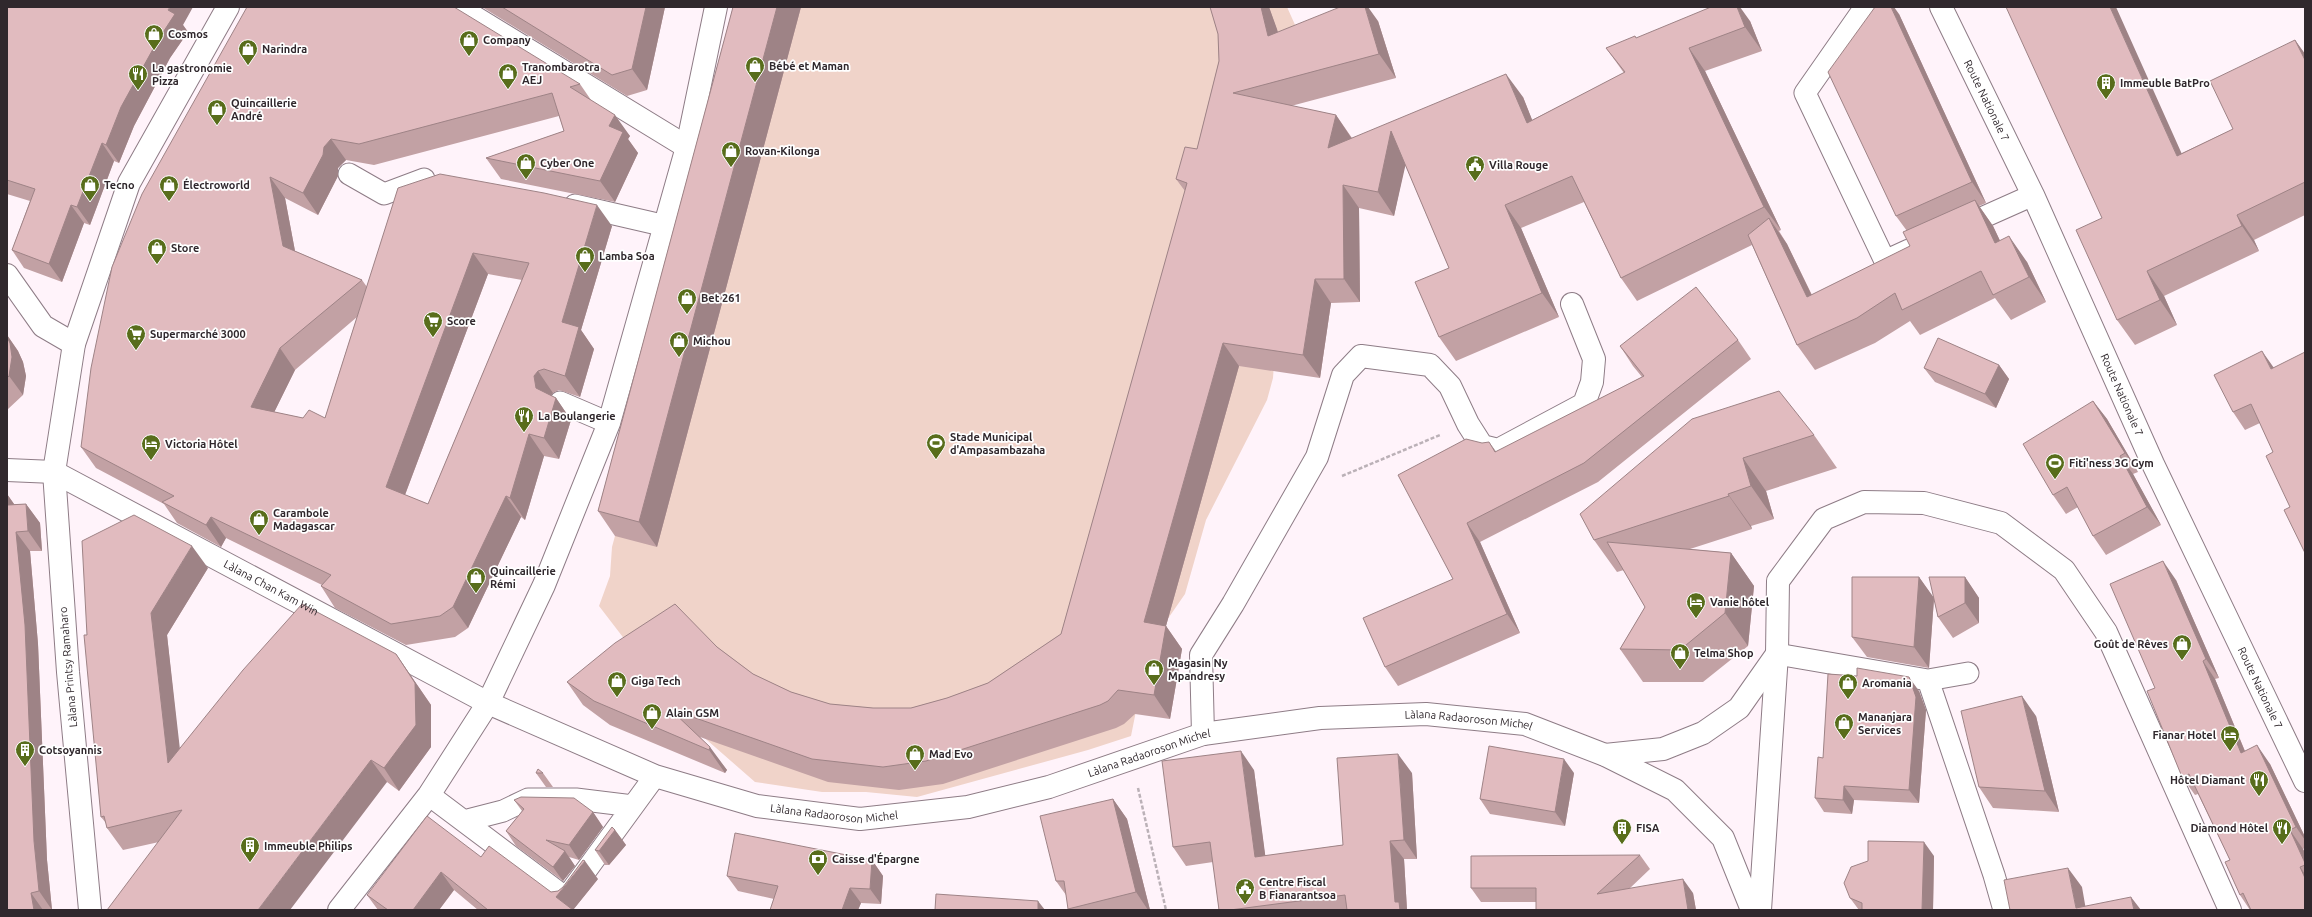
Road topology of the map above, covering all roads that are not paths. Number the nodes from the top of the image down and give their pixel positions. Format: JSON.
{"nodes":[{"id":1,"x":228,"y":7,"type":"edge"},
{"id":2,"x":458,"y":7,"type":"edge"},
{"id":3,"x":716,"y":7,"type":"edge"},
{"id":4,"x":1865,"y":7,"type":"edge"},
{"id":5,"x":1941,"y":7,"type":"edge"},
{"id":6,"x":687,"y":147,"type":"junction"},
{"id":7,"x":349,"y":174,"type":"dead end"},
{"id":8,"x":444,"y":181,"type":"edge"},
{"id":9,"x":2033,"y":195,"type":"junction"},
{"id":10,"x":553,"y":200,"type":"edge"},
{"id":11,"x":666,"y":226,"type":"junction"},
{"id":12,"x":7,"y":276,"type":"edge"},
{"id":13,"x":1572,"y":304,"type":"dead end"},
{"id":14,"x":74,"y":344,"type":"junction"},
{"id":15,"x":560,"y":402,"type":"dead end"},
{"id":16,"x":609,"y":423,"type":"junction"},
{"id":17,"x":7,"y":470,"type":"edge"},
{"id":18,"x":54,"y":472,"type":"junction"},
{"id":19,"x":1777,"y":654,"type":"junction"},
{"id":20,"x":1968,"y":673,"type":"dead end"},
{"id":21,"x":1928,"y":680,"type":"junction"},
{"id":22,"x":488,"y":703,"type":"junction"},
{"id":23,"x":1203,"y":734,"type":"junction"},
{"id":24,"x":1605,"y":754,"type":"junction"},
{"id":25,"x":655,"y":776,"type":"junction"},
{"id":26,"x":2305,"y":781,"type":"edge"},
{"id":27,"x":430,"y":795,"type":"junction"},
{"id":28,"x":633,"y":806,"type":"junction"},
{"id":29,"x":464,"y":821,"type":"junction"},
{"id":30,"x":90,"y":910,"type":"edge"},
{"id":31,"x":339,"y":910,"type":"edge"},
{"id":32,"x":1752,"y":910,"type":"edge"},
{"id":33,"x":1760,"y":910,"type":"edge"},
{"id":34,"x":2004,"y":910,"type":"edge"},
{"id":35,"x":2230,"y":910,"type":"edge"}],
"edges":[{"from":1,"to":14,"type":"street","name":"Làlana Printsy Ramaharo"},
{"from":2,"to":6,"type":"street"},
{"from":3,"to":6,"type":"street"},
{"from":4,"to":9,"type":"lane"},
{"from":5,"to":9,"type":"street","name":"Route Nationale 7"},
{"from":6,"to":11,"type":"street"},
{"from":7,"to":8,"type":"lane"},
{"from":9,"to":26,"type":"street","name":"Route Nationale 7"},
{"from":10,"to":11,"type":"lane"},
{"from":11,"to":16,"type":"street"},
{"from":12,"to":14,"type":"street"},
{"from":13,"to":23,"type":"street"},
{"from":14,"to":18,"type":"street","name":"Làlana Printsy Ramaharo"},
{"from":15,"to":16,"type":"lane"},
{"from":16,"to":22,"type":"street"},
{"from":17,"to":18,"type":"street"},
{"from":18,"to":22,"type":"street","name":"Làlana Chan Kam Win"},
{"from":18,"to":30,"type":"street","name":"Làlana Printsy Ramaharo"},
{"from":19,"to":21,"type":"lane"},
{"from":19,"to":24,"type":"street"},
{"from":19,"to":33,"type":"street"},
{"from":19,"to":35,"type":"street"},
{"from":20,"to":21,"type":"lane"},
{"from":21,"to":34,"type":"lane"},
{"from":22,"to":25,"type":"street","name":"Làlana Radaoroson Michel"},
{"from":22,"to":27,"type":"street"},
{"from":23,"to":24,"type":"street","name":"Làlana Radaoroson Michel"},
{"from":23,"to":25,"type":"street","name":"Làlana Radaoroson Michel"},
{"from":24,"to":32,"type":"street","name":"Làlana Radaoroson Michel"},
{"from":25,"to":28,"type":"lane"},
{"from":27,"to":29,"type":"lane"},
{"from":27,"to":31,"type":"street"},
{"from":28,"to":29,"type":"lane"},
{"from":28,"to":29,"type":"lane"}]}
